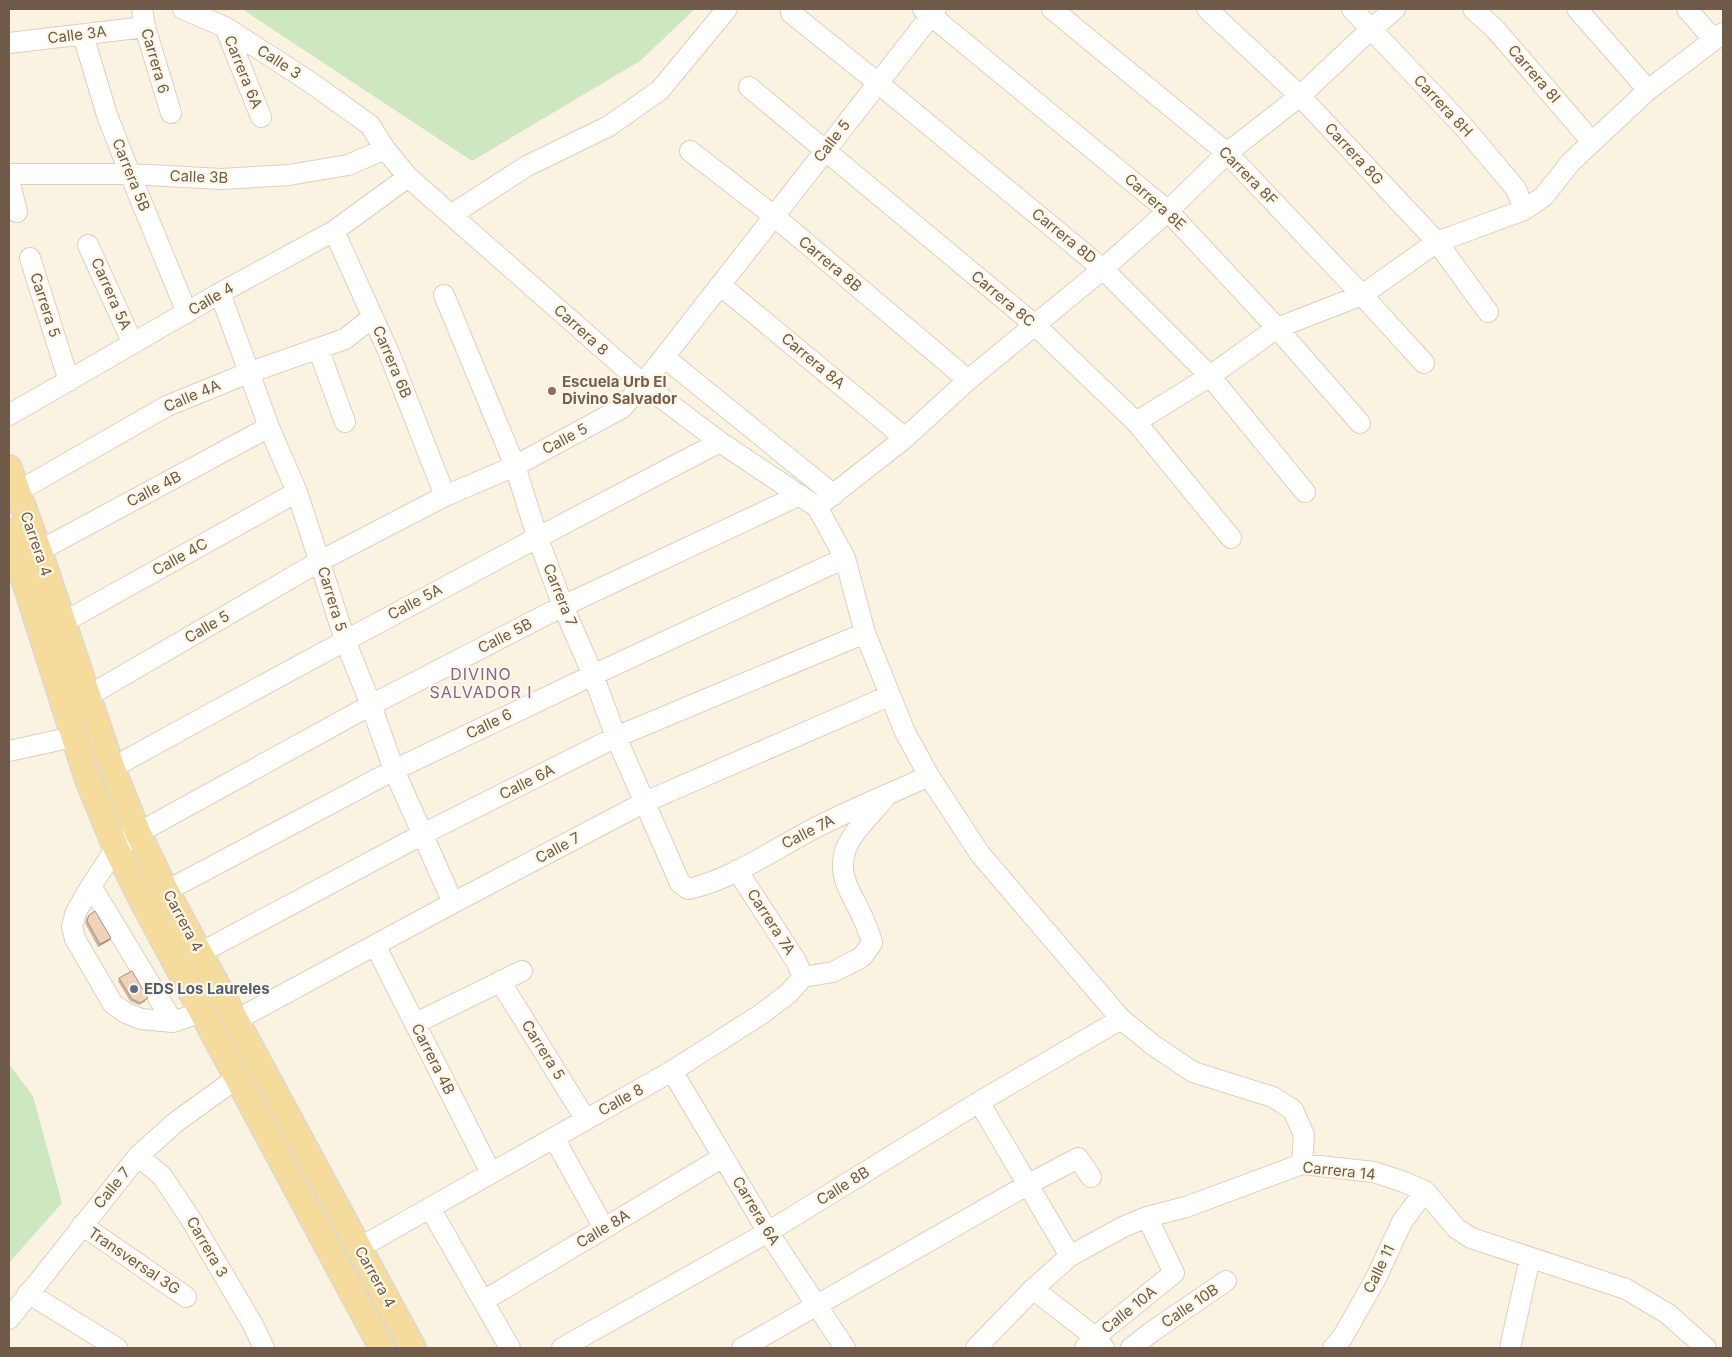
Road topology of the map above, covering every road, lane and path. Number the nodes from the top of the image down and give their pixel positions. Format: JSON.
{"nodes":[{"id":1,"x":183,"y":9,"type":"edge"},
{"id":2,"x":727,"y":9,"type":"edge"},
{"id":3,"x":1052,"y":9,"type":"edge"},
{"id":4,"x":1208,"y":9,"type":"edge"},
{"id":5,"x":1352,"y":9,"type":"edge"},
{"id":6,"x":1395,"y":9,"type":"edge"},
{"id":7,"x":1473,"y":9,"type":"edge"},
{"id":8,"x":1577,"y":9,"type":"edge"},
{"id":9,"x":1687,"y":9,"type":"edge"},
{"id":10,"x":930,"y":11,"type":"edge"},
{"id":11,"x":791,"y":13,"type":"dead end"},
{"id":12,"x":143,"y":18,"type":"edge"},
{"id":13,"x":225,"y":27,"type":"junction"},
{"id":14,"x":1370,"y":30,"type":"junction"},
{"id":15,"x":83,"y":35,"type":"junction"},
{"id":16,"x":1718,"y":37,"type":"edge"},
{"id":17,"x":9,"y":43,"type":"edge"},
{"id":18,"x":878,"y":83,"type":"junction"},
{"id":19,"x":749,"y":87,"type":"dead end"},
{"id":20,"x":1648,"y":90,"type":"junction"},
{"id":21,"x":1300,"y":96,"type":"junction"},
{"id":22,"x":171,"y":114,"type":"dead end"},
{"id":23,"x":261,"y":117,"type":"dead end"},
{"id":24,"x":370,"y":125,"type":"joint"},
{"id":25,"x":1592,"y":142,"type":"junction"},
{"id":26,"x":385,"y":149,"type":"junction"},
{"id":27,"x":690,"y":151,"type":"dead end"},
{"id":28,"x":824,"y":151,"type":"junction"},
{"id":29,"x":1227,"y":153,"type":"junction"},
{"id":30,"x":9,"y":174,"type":"edge"},
{"id":31,"x":130,"y":174,"type":"junction"},
{"id":32,"x":408,"y":177,"type":"junction"},
{"id":33,"x":9,"y":180,"type":"edge"},
{"id":34,"x":1524,"y":210,"type":"junction"},
{"id":35,"x":1168,"y":211,"type":"junction"},
{"id":36,"x":17,"y":212,"type":"dead end"},
{"id":37,"x":451,"y":215,"type":"junction"},
{"id":38,"x":774,"y":216,"type":"junction"},
{"id":39,"x":334,"y":231,"type":"junction"},
{"id":40,"x":1437,"y":242,"type":"junction"},
{"id":41,"x":88,"y":245,"type":"dead end"},
{"id":42,"x":30,"y":258,"type":"dead end"},
{"id":43,"x":1103,"y":268,"type":"junction"},
{"id":44,"x":720,"y":285,"type":"junction"},
{"id":45,"x":220,"y":293,"type":"junction"},
{"id":46,"x":444,"y":295,"type":"dead end"},
{"id":47,"x":1362,"y":295,"type":"junction"},
{"id":48,"x":1488,"y":312,"type":"dead end"},
{"id":49,"x":187,"y":313,"type":"junction"},
{"id":50,"x":374,"y":317,"type":"junction"},
{"id":51,"x":1036,"y":325,"type":"junction"},
{"id":52,"x":1277,"y":328,"type":"junction"},
{"id":53,"x":133,"y":344,"type":"junction"},
{"id":54,"x":318,"y":348,"type":"junction"},
{"id":55,"x":664,"y":357,"type":"junction"},
{"id":56,"x":1424,"y":363,"type":"dead end"},
{"id":57,"x":248,"y":373,"type":"junction"},
{"id":58,"x":1210,"y":376,"type":"junction"},
{"id":59,"x":968,"y":380,"type":"junction"},
{"id":60,"x":69,"y":381,"type":"junction"},
{"id":61,"x":643,"y":384,"type":"junction"},
{"id":62,"x":9,"y":415,"type":"edge"},
{"id":63,"x":345,"y":422,"type":"dead end"},
{"id":64,"x":1136,"y":422,"type":"junction"},
{"id":65,"x":1360,"y":423,"type":"dead end"},
{"id":66,"x":269,"y":427,"type":"junction"},
{"id":67,"x":906,"y":438,"type":"junction"},
{"id":68,"x":720,"y":442,"type":"junction"},
{"id":69,"x":515,"y":466,"type":"junction"},
{"id":70,"x":9,"y":468,"type":"edge"},
{"id":71,"x":17,"y":492,"type":"junction"},
{"id":72,"x":297,"y":492,"type":"junction"},
{"id":73,"x":1305,"y":492,"type":"dead end"},
{"id":74,"x":800,"y":495,"type":"junction"},
{"id":75,"x":834,"y":495,"type":"junction"},
{"id":76,"x":445,"y":496,"type":"junction"},
{"id":77,"x":817,"y":506,"type":"junction"},
{"id":78,"x":9,"y":532,"type":"edge"},
{"id":79,"x":537,"y":536,"type":"junction"},
{"id":80,"x":1230,"y":538,"type":"dead end"},
{"id":81,"x":39,"y":551,"type":"junction"},
{"id":82,"x":845,"y":558,"type":"junction"},
{"id":83,"x":320,"y":561,"type":"junction"},
{"id":84,"x":563,"y":606,"type":"junction"},
{"id":85,"x":62,"y":623,"type":"junction"},
{"id":86,"x":865,"y":633,"type":"junction"},
{"id":87,"x":345,"y":640,"type":"junction"},
{"id":88,"x":593,"y":675,"type":"junction"},
{"id":89,"x":88,"y":696,"type":"junction"},
{"id":90,"x":890,"y":696,"type":"junction"},
{"id":91,"x":371,"y":705,"type":"junction"},
{"id":92,"x":74,"y":737,"type":"junction"},
{"id":93,"x":616,"y":737,"type":"junction"},
{"id":94,"x":9,"y":751,"type":"edge"},
{"id":95,"x":112,"y":768,"type":"junction"},
{"id":96,"x":394,"y":770,"type":"junction"},
{"id":97,"x":929,"y":776,"type":"junction"},
{"id":98,"x":887,"y":795,"type":"junction"},
{"id":99,"x":645,"y":802,"type":"junction"},
{"id":100,"x":138,"y":833,"type":"junction"},
{"id":101,"x":423,"y":834,"type":"junction"},
{"id":102,"x":116,"y":848,"type":"junction"},
{"id":103,"x":737,"y":870,"type":"junction"},
{"id":104,"x":91,"y":886,"type":"junction"},
{"id":105,"x":688,"y":889,"type":"joint"},
{"id":106,"x":166,"y":891,"type":"junction"},
{"id":107,"x":453,"y":903,"type":"junction"},
{"id":108,"x":375,"y":945,"type":"junction"},
{"id":109,"x":200,"y":953,"type":"junction"},
{"id":110,"x":522,"y":970,"type":"dead end"},
{"id":111,"x":803,"y":977,"type":"junction"},
{"id":112,"x":500,"y":981,"type":"junction"},
{"id":113,"x":202,"y":1012,"type":"junction"},
{"id":114,"x":1122,"y":1019,"type":"junction"},
{"id":115,"x":236,"y":1020,"type":"junction"},
{"id":116,"x":173,"y":1022,"type":"junction"},
{"id":117,"x":416,"y":1023,"type":"junction"},
{"id":118,"x":672,"y":1071,"type":"junction"},
{"id":119,"x":237,"y":1078,"type":"junction"},
{"id":120,"x":979,"y":1102,"type":"junction"},
{"id":121,"x":586,"y":1120,"type":"junction"},
{"id":122,"x":554,"y":1138,"type":"junction"},
{"id":123,"x":138,"y":1156,"type":"junction"},
{"id":124,"x":723,"y":1157,"type":"junction"},
{"id":125,"x":1302,"y":1164,"type":"junction"},
{"id":126,"x":491,"y":1173,"type":"junction"},
{"id":127,"x":1091,"y":1178,"type":"dead end"},
{"id":128,"x":1027,"y":1185,"type":"junction"},
{"id":129,"x":1425,"y":1191,"type":"junction"},
{"id":130,"x":430,"y":1208,"type":"junction"},
{"id":131,"x":1146,"y":1217,"type":"junction"},
{"id":132,"x":82,"y":1225,"type":"junction"},
{"id":133,"x":604,"y":1228,"type":"junction"},
{"id":134,"x":768,"y":1232,"type":"junction"},
{"id":135,"x":359,"y":1248,"type":"junction"},
{"id":136,"x":1070,"y":1256,"type":"junction"},
{"id":137,"x":1530,"y":1258,"type":"junction"},
{"id":138,"x":1226,"y":1282,"type":"dead end"},
{"id":139,"x":1033,"y":1289,"type":"junction"},
{"id":140,"x":28,"y":1293,"type":"junction"},
{"id":141,"x":186,"y":1297,"type":"dead end"},
{"id":142,"x":483,"y":1301,"type":"junction"},
{"id":143,"x":815,"y":1306,"type":"junction"},
{"id":144,"x":9,"y":1319,"type":"edge"},
{"id":145,"x":1095,"y":1345,"type":"edge"},
{"id":146,"x":117,"y":1348,"type":"edge"},
{"id":147,"x":264,"y":1348,"type":"edge"},
{"id":148,"x":382,"y":1348,"type":"edge"},
{"id":149,"x":414,"y":1348,"type":"edge"},
{"id":150,"x":510,"y":1348,"type":"edge"},
{"id":151,"x":562,"y":1348,"type":"edge"},
{"id":152,"x":742,"y":1348,"type":"edge"},
{"id":153,"x":845,"y":1348,"type":"edge"},
{"id":154,"x":976,"y":1348,"type":"edge"},
{"id":155,"x":1131,"y":1348,"type":"edge"},
{"id":156,"x":1333,"y":1348,"type":"edge"},
{"id":157,"x":1510,"y":1348,"type":"edge"},
{"id":158,"x":1706,"y":1348,"type":"edge"}],
"edges":[{"from":1,"to":13,"type":"street","name":"Calle 3"},
{"from":2,"to":37,"type":"street"},
{"from":3,"to":29,"type":"street","name":"Carrera 8F"},
{"from":4,"to":21,"type":"street","name":"Carrera 8G"},
{"from":5,"to":14,"type":"street","name":"Carrera 8H"},
{"from":6,"to":14,"type":"street"},
{"from":7,"to":25,"type":"street","name":"Carrera 8I"},
{"from":8,"to":20,"type":"street"},
{"from":9,"to":16,"type":"street"},
{"from":10,"to":18,"type":"street","name":"Calle 5"},
{"from":10,"to":35,"type":"street","name":"Carrera 8E"},
{"from":11,"to":18,"type":"street","name":"Carrera 8D"},
{"from":12,"to":15,"type":"street","name":"Calle 3A"},
{"from":12,"to":22,"type":"street","name":"Carrera 6"},
{"from":13,"to":23,"type":"street","name":"Carrera 6A"},
{"from":13,"to":24,"type":"street","name":"Calle 3"},
{"from":14,"to":21,"type":"street"},
{"from":14,"to":34,"type":"street","name":"Carrera 8H"},
{"from":15,"to":17,"type":"street","name":"Calle 3A"},
{"from":15,"to":31,"type":"street","name":"Carrera 5B"},
{"from":16,"to":20,"type":"street"},
{"from":18,"to":28,"type":"street","name":"Calle 5"},
{"from":18,"to":43,"type":"street","name":"Carrera 8D"},
{"from":19,"to":28,"type":"street","name":"Carrera 8C"},
{"from":20,"to":25,"type":"street"},
{"from":21,"to":29,"type":"street"},
{"from":21,"to":40,"type":"street","name":"Carrera 8G"},
{"from":24,"to":26,"type":"street","name":"Carrera 8"},
{"from":25,"to":34,"type":"street"},
{"from":26,"to":31,"type":"street","name":"Calle 3B"},
{"from":26,"to":32,"type":"street","name":"Carrera 8"},
{"from":27,"to":38,"type":"street","name":"Carrera 8B"},
{"from":28,"to":38,"type":"street","name":"Calle 5"},
{"from":28,"to":51,"type":"street","name":"Carrera 8C"},
{"from":29,"to":35,"type":"street"},
{"from":29,"to":47,"type":"street","name":"Carrera 8F"},
{"from":30,"to":31,"type":"street","name":"Calle 3B"},
{"from":31,"to":49,"type":"street","name":"Carrera 5B"},
{"from":32,"to":37,"type":"street","name":"Carrera 8"},
{"from":32,"to":39,"type":"street","name":"Calle 4"},
{"from":33,"to":36,"type":"street"},
{"from":34,"to":40,"type":"street"},
{"from":35,"to":43,"type":"street"},
{"from":35,"to":52,"type":"street","name":"Carrera 8E"},
{"from":37,"to":61,"type":"street","name":"Carrera 8"},
{"from":38,"to":44,"type":"street","name":"Calle 5"},
{"from":38,"to":59,"type":"street","name":"Carrera 8B"},
{"from":39,"to":45,"type":"street","name":"Calle 4"},
{"from":39,"to":50,"type":"street","name":"Carrera 6B"},
{"from":40,"to":47,"type":"street"},
{"from":40,"to":48,"type":"street","name":"Carrera 8G"},
{"from":41,"to":53,"type":"street","name":"Carrera 5A"},
{"from":42,"to":60,"type":"street","name":"Carrera 5"},
{"from":43,"to":51,"type":"street"},
{"from":43,"to":58,"type":"street","name":"Carrera 8D"},
{"from":44,"to":55,"type":"street","name":"Calle 5"},
{"from":44,"to":67,"type":"street","name":"Carrera 8A"},
{"from":45,"to":49,"type":"street","name":"Calle 4"},
{"from":45,"to":57,"type":"street","name":"Carrera 5"},
{"from":46,"to":69,"type":"street","name":"Carrera 7"},
{"from":47,"to":52,"type":"street"},
{"from":47,"to":56,"type":"street","name":"Carrera 8F"},
{"from":49,"to":53,"type":"street","name":"Calle 4"},
{"from":50,"to":54,"type":"street","name":"Calle 4A"},
{"from":50,"to":76,"type":"street","name":"Carrera 6B"},
{"from":51,"to":59,"type":"street"},
{"from":51,"to":64,"type":"street","name":"Carrera 8C"},
{"from":52,"to":58,"type":"street"},
{"from":52,"to":65,"type":"street","name":"Carrera 8E"},
{"from":53,"to":60,"type":"street","name":"Calle 4"},
{"from":54,"to":57,"type":"street","name":"Calle 4A"},
{"from":54,"to":63,"type":"street"},
{"from":55,"to":61,"type":"street","name":"Calle 5"},
{"from":55,"to":75,"type":"street"},
{"from":57,"to":66,"type":"street","name":"Carrera 5"},
{"from":57,"to":71,"type":"street","name":"Calle 4A"},
{"from":58,"to":64,"type":"street"},
{"from":58,"to":73,"type":"street","name":"Carrera 8D"},
{"from":59,"to":67,"type":"street"},
{"from":60,"to":62,"type":"street","name":"Calle 4"},
{"from":61,"to":68,"type":"street","name":"Carrera 8"},
{"from":61,"to":69,"type":"street","name":"Calle 5"},
{"from":64,"to":80,"type":"street","name":"Carrera 8C"},
{"from":66,"to":72,"type":"street","name":"Carrera 5"},
{"from":66,"to":81,"type":"street","name":"Calle 4B"},
{"from":67,"to":75,"type":"street"},
{"from":68,"to":74,"type":"street","name":"Carrera 8"},
{"from":68,"to":79,"type":"street","name":"Calle 5A"},
{"from":69,"to":76,"type":"street","name":"Calle 5"},
{"from":69,"to":79,"type":"street","name":"Carrera 7"},
{"from":70,"to":71,"type":"main road","name":"Carrera 4"},
{"from":71,"to":81,"type":"main road","name":"Carrera 4"},
{"from":72,"to":83,"type":"street","name":"Carrera 5"},
{"from":72,"to":85,"type":"street","name":"Calle 4C"},
{"from":74,"to":77,"type":"street","name":"Carrera 8"},
{"from":74,"to":84,"type":"street","name":"Calle 5B"},
{"from":75,"to":77,"type":"street"},
{"from":76,"to":83,"type":"street","name":"Calle 5"},
{"from":77,"to":82,"type":"street"},
{"from":78,"to":92,"type":"main road","name":"Carrera 4"},
{"from":79,"to":84,"type":"street","name":"Carrera 7"},
{"from":79,"to":87,"type":"street","name":"Calle 5A"},
{"from":81,"to":85,"type":"main road","name":"Carrera 4"},
{"from":82,"to":86,"type":"street"},
{"from":82,"to":88,"type":"street","name":"Calle 6"},
{"from":83,"to":87,"type":"street","name":"Carrera 5"},
{"from":83,"to":89,"type":"street","name":"Calle 5"},
{"from":84,"to":88,"type":"street","name":"Carrera 7"},
{"from":84,"to":91,"type":"street","name":"Calle 5B"},
{"from":85,"to":89,"type":"main road","name":"Carrera 4"},
{"from":86,"to":90,"type":"street"},
{"from":86,"to":93,"type":"street","name":"Calle 6A"},
{"from":87,"to":91,"type":"street","name":"Carrera 5"},
{"from":87,"to":95,"type":"street","name":"Calle 5A"},
{"from":88,"to":93,"type":"street","name":"Carrera 7"},
{"from":88,"to":96,"type":"street","name":"Calle 6"},
{"from":89,"to":95,"type":"main road","name":"Carrera 4"},
{"from":90,"to":97,"type":"street"},
{"from":90,"to":99,"type":"street","name":"Calle 7"},
{"from":91,"to":96,"type":"street","name":"Carrera 5"},
{"from":91,"to":100,"type":"street","name":"Calle 5B"},
{"from":92,"to":94,"type":"street"},
{"from":92,"to":102,"type":"main road","name":"Carrera 4"},
{"from":93,"to":99,"type":"street","name":"Carrera 7"},
{"from":93,"to":101,"type":"street","name":"Calle 6A"},
{"from":95,"to":100,"type":"main road","name":"Carrera 4"},
{"from":96,"to":101,"type":"street","name":"Carrera 5"},
{"from":96,"to":106,"type":"street","name":"Calle 6"},
{"from":97,"to":98,"type":"street","name":"Calle 7A"},
{"from":97,"to":114,"type":"street"},
{"from":98,"to":103,"type":"street","name":"Calle 7A"},
{"from":98,"to":111,"type":"street"},
{"from":99,"to":105,"type":"street","name":"Carrera 7"},
{"from":99,"to":107,"type":"street","name":"Calle 7"},
{"from":100,"to":102,"type":"street","name":"Calle 5B"},
{"from":100,"to":106,"type":"main road","name":"Carrera 4"},
{"from":101,"to":107,"type":"street","name":"Carrera 5"},
{"from":101,"to":109,"type":"street","name":"Calle 6A"},
{"from":102,"to":104,"type":"street"},
{"from":102,"to":113,"type":"main road","name":"Carrera 4"},
{"from":103,"to":105,"type":"street","name":"Calle 7A"},
{"from":103,"to":111,"type":"street","name":"Carrera 7A"},
{"from":104,"to":116,"type":"street"},
{"from":104,"to":116,"type":"street"},
{"from":106,"to":109,"type":"main road","name":"Carrera 4"},
{"from":107,"to":108,"type":"street","name":"Calle 7"},
{"from":108,"to":115,"type":"street","name":"Calle 7"},
{"from":108,"to":117,"type":"street","name":"Carrera 4B"},
{"from":109,"to":115,"type":"main road","name":"Carrera 4"},
{"from":110,"to":112,"type":"street"},
{"from":111,"to":118,"type":"street","name":"Calle 8"},
{"from":112,"to":117,"type":"street"},
{"from":112,"to":121,"type":"street","name":"Carrera 5"},
{"from":113,"to":116,"type":"street"},
{"from":113,"to":119,"type":"main road","name":"Carrera 4"},
{"from":114,"to":120,"type":"street","name":"Calle 8B"},
{"from":114,"to":125,"type":"street"},
{"from":115,"to":135,"type":"main road","name":"Carrera 4"},
{"from":117,"to":126,"type":"street","name":"Carrera 4B"},
{"from":118,"to":121,"type":"street","name":"Calle 8"},
{"from":118,"to":124,"type":"street","name":"Carrera 6A"},
{"from":119,"to":123,"type":"street","name":"Calle 7"},
{"from":119,"to":148,"type":"main road","name":"Carrera 4"},
{"from":120,"to":128,"type":"street"},
{"from":120,"to":134,"type":"street","name":"Calle 8B"},
{"from":121,"to":122,"type":"street","name":"Calle 8"},
{"from":122,"to":126,"type":"street","name":"Calle 8"},
{"from":122,"to":133,"type":"street"},
{"from":123,"to":132,"type":"street","name":"Calle 7"},
{"from":123,"to":147,"type":"street","name":"Carrera 3"},
{"from":124,"to":133,"type":"street","name":"Calle 8A"},
{"from":124,"to":134,"type":"street","name":"Carrera 6A"},
{"from":125,"to":129,"type":"street","name":"Carrera 14"},
{"from":125,"to":131,"type":"street","name":"Carrera 14"},
{"from":126,"to":130,"type":"street","name":"Calle 8"},
{"from":127,"to":128,"type":"street"},
{"from":128,"to":136,"type":"street"},
{"from":128,"to":143,"type":"street"},
{"from":129,"to":137,"type":"street","name":"Carrera 14"},
{"from":129,"to":156,"type":"street","name":"Calle 11"},
{"from":130,"to":135,"type":"street","name":"Calle 8"},
{"from":130,"to":142,"type":"street"},
{"from":131,"to":136,"type":"street","name":"Carrera 14"},
{"from":131,"to":145,"type":"street","name":"Calle 10A"},
{"from":132,"to":140,"type":"street","name":"Calle 7"},
{"from":132,"to":141,"type":"street","name":"Transversal 3G"},
{"from":133,"to":142,"type":"street","name":"Calle 8A"},
{"from":134,"to":143,"type":"street","name":"Carrera 6A"},
{"from":134,"to":151,"type":"street","name":"Calle 8B"},
{"from":135,"to":149,"type":"main road","name":"Carrera 4"},
{"from":136,"to":139,"type":"street","name":"Carrera 14"},
{"from":137,"to":157,"type":"street"},
{"from":137,"to":158,"type":"street","name":"Carrera 14"},
{"from":138,"to":155,"type":"street","name":"Calle 10B"},
{"from":139,"to":145,"type":"street"},
{"from":139,"to":154,"type":"street","name":"Carrera 14"},
{"from":140,"to":144,"type":"street","name":"Calle 7"},
{"from":140,"to":146,"type":"street"},
{"from":142,"to":150,"type":"street"},
{"from":143,"to":152,"type":"street"},
{"from":143,"to":153,"type":"street","name":"Carrera 6A"}]}
